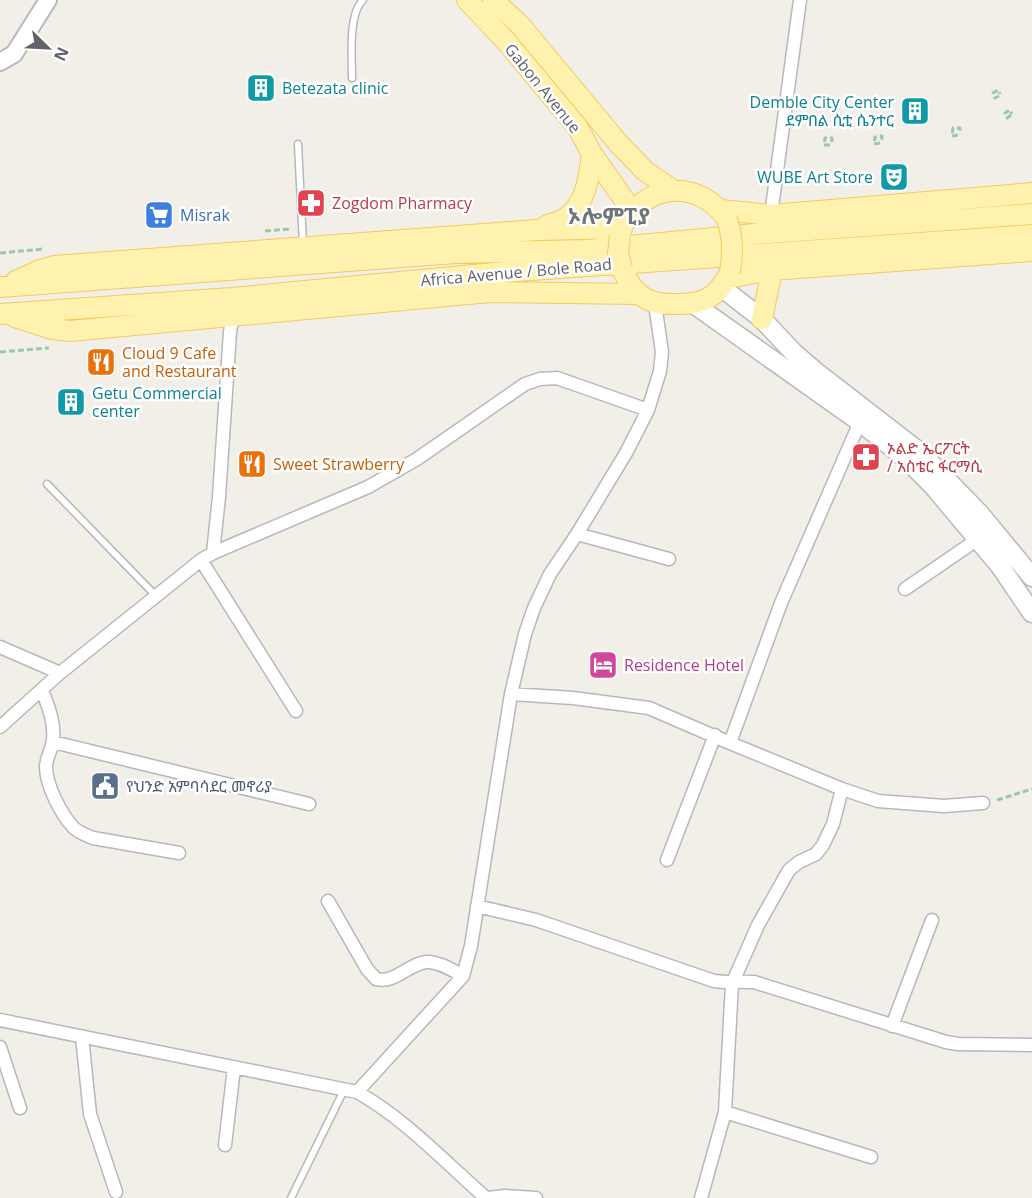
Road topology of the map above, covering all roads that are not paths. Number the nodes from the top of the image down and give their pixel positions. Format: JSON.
{"nodes":[{"id":1,"x":48,"y":0,"type":"edge"},
{"id":2,"x":363,"y":0,"type":"edge"},
{"id":3,"x":467,"y":0,"type":"edge"},
{"id":4,"x":493,"y":0,"type":"edge"},
{"id":5,"x":800,"y":0,"type":"edge"},
{"id":6,"x":0,"y":62,"type":"edge"},
{"id":7,"x":351,"y":78,"type":"dead end"},
{"id":8,"x":298,"y":144,"type":"dead end"},
{"id":9,"x":592,"y":154,"type":"junction"},
{"id":10,"x":673,"y":190,"type":"junction"},
{"id":11,"x":1032,"y":193,"type":"edge"},
{"id":12,"x":721,"y":211,"type":"junction"},
{"id":13,"x":1032,"y":214,"type":"edge"},
{"id":14,"x":771,"y":215,"type":"junction"},
{"id":15,"x":624,"y":224,"type":"junction"},
{"id":16,"x":537,"y":230,"type":"junction"},
{"id":17,"x":1032,"y":235,"type":"edge"},
{"id":18,"x":303,"y":248,"type":"junction"},
{"id":19,"x":1032,"y":250,"type":"edge"},
{"id":20,"x":772,"y":270,"type":"junction"},
{"id":21,"x":726,"y":279,"type":"junction"},
{"id":22,"x":1,"y":287,"type":"edge"},
{"id":23,"x":647,"y":299,"type":"junction"},
{"id":24,"x":695,"y":305,"type":"junction"},
{"id":25,"x":2,"y":314,"type":"edge"},
{"id":26,"x":233,"y":315,"type":"junction"},
{"id":27,"x":762,"y":319,"type":"junction"},
{"id":28,"x":793,"y":352,"type":"junction"},
{"id":29,"x":778,"y":365,"type":"junction"},
{"id":30,"x":648,"y":410,"type":"junction"},
{"id":31,"x":860,"y":422,"type":"junction"},
{"id":32,"x":47,"y":484,"type":"dead end"},
{"id":33,"x":577,"y":534,"type":"junction"},
{"id":34,"x":978,"y":539,"type":"junction"},
{"id":35,"x":213,"y":553,"type":"junction"},
{"id":36,"x":669,"y":559,"type":"dead end"},
{"id":37,"x":201,"y":560,"type":"junction"},
{"id":38,"x":1032,"y":577,"type":"edge"},
{"id":39,"x":905,"y":589,"type":"dead end"},
{"id":40,"x":156,"y":596,"type":"junction"},
{"id":41,"x":1032,"y":613,"type":"edge"},
{"id":42,"x":0,"y":647,"type":"edge"},
{"id":43,"x":60,"y":673,"type":"junction"},
{"id":44,"x":42,"y":690,"type":"junction"},
{"id":45,"x":512,"y":694,"type":"junction"},
{"id":46,"x":296,"y":711,"type":"dead end"},
{"id":47,"x":1,"y":724,"type":"edge"},
{"id":48,"x":715,"y":735,"type":"junction"},
{"id":49,"x":53,"y":742,"type":"junction"},
{"id":50,"x":730,"y":743,"type":"junction"},
{"id":51,"x":842,"y":789,"type":"junction"},
{"id":52,"x":983,"y":803,"type":"road end"},
{"id":53,"x":309,"y":804,"type":"dead end"},
{"id":54,"x":178,"y":853,"type":"dead end"},
{"id":55,"x":667,"y":860,"type":"dead end"},
{"id":56,"x":328,"y":901,"type":"dead end"},
{"id":57,"x":477,"y":906,"type":"junction"},
{"id":58,"x":932,"y":920,"type":"dead end"},
{"id":59,"x":463,"y":976,"type":"junction"},
{"id":60,"x":732,"y":984,"type":"junction"},
{"id":61,"x":0,"y":1020,"type":"edge"},
{"id":62,"x":892,"y":1026,"type":"junction"},
{"id":63,"x":82,"y":1037,"type":"junction"},
{"id":64,"x":1032,"y":1045,"type":"edge"},
{"id":65,"x":0,"y":1047,"type":"edge"},
{"id":66,"x":234,"y":1068,"type":"junction"},
{"id":67,"x":344,"y":1090,"type":"junction"},
{"id":68,"x":357,"y":1092,"type":"junction"},
{"id":69,"x":20,"y":1108,"type":"dead end"},
{"id":70,"x":725,"y":1112,"type":"junction"},
{"id":71,"x":225,"y":1145,"type":"dead end"},
{"id":72,"x":871,"y":1156,"type":"dead end"},
{"id":73,"x":116,"y":1192,"type":"dead end"},
{"id":74,"x":291,"y":1198,"type":"edge"},
{"id":75,"x":487,"y":1198,"type":"edge"},
{"id":76,"x":536,"y":1198,"type":"edge"},
{"id":77,"x":701,"y":1198,"type":"edge"}],
"edges":[{"from":1,"to":6,"type":"street"},
{"from":2,"to":7,"type":"lane"},
{"from":3,"to":9,"type":"main road","name":"Gabon Avenue"},
{"from":4,"to":10,"type":"main road","name":"Gabon Avenue"},
{"from":5,"to":14,"type":"street"},
{"from":8,"to":18,"type":"lane"},
{"from":9,"to":15,"type":"main road","name":"Gabon Avenue"},
{"from":9,"to":16,"type":"main road"},
{"from":10,"to":12,"type":"main road"},
{"from":10,"to":15,"type":"main road"},
{"from":11,"to":14,"type":"main road"},
{"from":12,"to":14,"type":"main road"},
{"from":12,"to":21,"type":"main road","bridge":true},
{"from":13,"to":22,"type":"main road","name":"Africa Avenue / Bole Road"},
{"from":15,"to":16,"type":"main road"},
{"from":15,"to":23,"type":"main road","bridge":true},
{"from":16,"to":18,"type":"main road"},
{"from":17,"to":25,"type":"main road","name":"Africa Avenue / Bole Road"},
{"from":18,"to":22,"type":"main road"},
{"from":19,"to":20,"type":"main road"},
{"from":20,"to":21,"type":"main road"},
{"from":20,"to":27,"type":"main road"},
{"from":21,"to":24,"type":"main road"},
{"from":21,"to":27,"type":"main road"},
{"from":23,"to":24,"type":"main road"},
{"from":23,"to":26,"type":"main road"},
{"from":23,"to":30,"type":"street"},
{"from":24,"to":29,"type":"main road"},
{"from":25,"to":26,"type":"main road"},
{"from":26,"to":35,"type":"street"},
{"from":27,"to":28,"type":"main road"},
{"from":28,"to":29,"type":"main road"},
{"from":28,"to":38,"type":"main road"},
{"from":29,"to":31,"type":"main road"},
{"from":30,"to":33,"type":"street"},
{"from":30,"to":35,"type":"street"},
{"from":31,"to":34,"type":"main road"},
{"from":31,"to":50,"type":"street"},
{"from":32,"to":40,"type":"lane"},
{"from":33,"to":36,"type":"street"},
{"from":33,"to":45,"type":"street"},
{"from":34,"to":39,"type":"street"},
{"from":34,"to":41,"type":"main road"},
{"from":35,"to":37,"type":"street"},
{"from":37,"to":40,"type":"street"},
{"from":37,"to":46,"type":"street"},
{"from":40,"to":43,"type":"street"},
{"from":42,"to":43,"type":"street"},
{"from":43,"to":44,"type":"street"},
{"from":44,"to":47,"type":"street"},
{"from":44,"to":49,"type":"street"},
{"from":45,"to":48,"type":"street"},
{"from":45,"to":57,"type":"street"},
{"from":48,"to":50,"type":"street"},
{"from":48,"to":55,"type":"street"},
{"from":49,"to":53,"type":"street"},
{"from":49,"to":54,"type":"street"},
{"from":50,"to":51,"type":"street"},
{"from":51,"to":52,"type":"street"},
{"from":51,"to":60,"type":"street"},
{"from":56,"to":59,"type":"street"},
{"from":57,"to":59,"type":"street"},
{"from":57,"to":60,"type":"street"},
{"from":58,"to":62,"type":"street"},
{"from":59,"to":68,"type":"street"},
{"from":60,"to":62,"type":"street"},
{"from":60,"to":70,"type":"street"},
{"from":61,"to":63,"type":"street"},
{"from":62,"to":64,"type":"street"},
{"from":63,"to":66,"type":"street"},
{"from":63,"to":73,"type":"street"},
{"from":65,"to":69,"type":"street"},
{"from":66,"to":67,"type":"street"},
{"from":66,"to":71,"type":"street"},
{"from":67,"to":68,"type":"street"},
{"from":67,"to":74,"type":"lane"},
{"from":68,"to":75,"type":"street"},
{"from":70,"to":72,"type":"street"},
{"from":70,"to":77,"type":"street"},
{"from":75,"to":76,"type":"street"}]}
